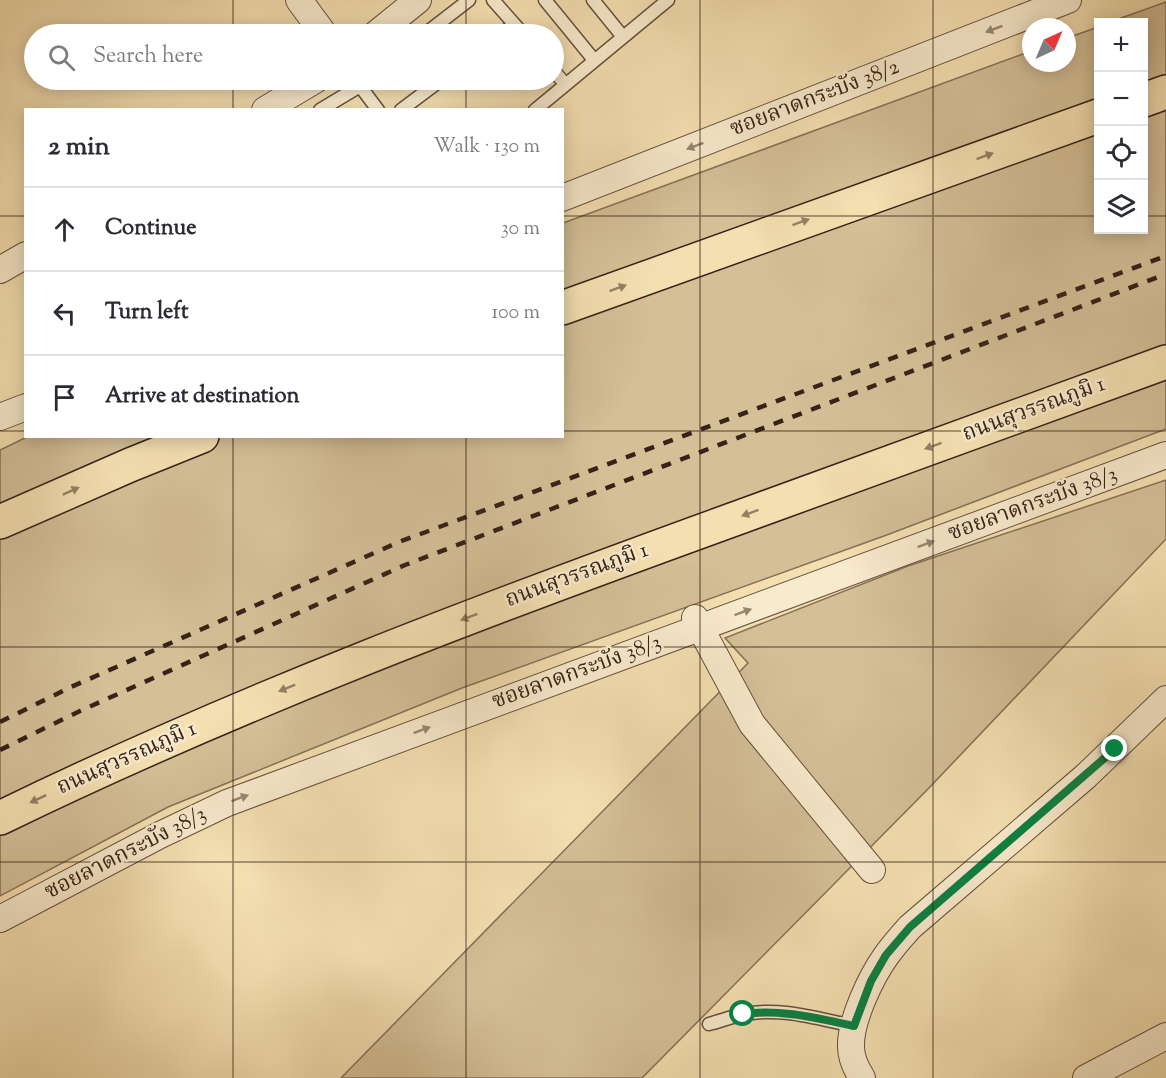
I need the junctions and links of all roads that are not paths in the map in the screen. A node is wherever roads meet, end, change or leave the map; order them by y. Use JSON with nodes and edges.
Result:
{"nodes":[{"id":1,"x":299,"y":0,"type":"edge"},
{"id":2,"x":469,"y":0,"type":"edge"},
{"id":3,"x":493,"y":0,"type":"edge"},
{"id":4,"x":545,"y":0,"type":"edge"},
{"id":5,"x":593,"y":0,"type":"edge"},
{"id":6,"x":668,"y":0,"type":"edge"},
{"id":7,"x":1068,"y":0,"type":"edge"},
{"id":8,"x":409,"y":4,"type":"edge"},
{"id":9,"x":317,"y":24,"type":"edge"},
{"id":10,"x":387,"y":24,"type":"edge"},
{"id":11,"x":438,"y":24,"type":"edge"},
{"id":12,"x":513,"y":24,"type":"edge"},
{"id":13,"x":623,"y":37,"type":"junction"},
{"id":14,"x":594,"y":60,"type":"junction"},
{"id":15,"x":565,"y":84,"type":"edge"},
{"id":16,"x":298,"y":90,"type":"edge"},
{"id":17,"x":349,"y":90,"type":"edge"},
{"id":18,"x":366,"y":90,"type":"edge"},
{"id":19,"x":427,"y":90,"type":"edge"},
{"id":20,"x":558,"y":90,"type":"edge"},
{"id":21,"x":1166,"y":92,"type":"edge"},
{"id":22,"x":1148,"y":98,"type":"edge"},
{"id":23,"x":268,"y":108,"type":"edge"},
{"id":24,"x":323,"y":108,"type":"edge"},
{"id":25,"x":377,"y":108,"type":"edge"},
{"id":26,"x":403,"y":108,"type":"edge"},
{"id":27,"x":537,"y":108,"type":"edge"},
{"id":28,"x":1094,"y":117,"type":"edge"},
{"id":29,"x":564,"y":197,"type":"edge"},
{"id":30,"x":24,"y":256,"type":"edge"},
{"id":31,"x":0,"y":270,"type":"edge"},
{"id":32,"x":564,"y":307,"type":"edge"},
{"id":33,"x":1166,"y":362,"type":"edge"},
{"id":34,"x":24,"y":408,"type":"edge"},
{"id":35,"x":0,"y":417,"type":"edge"},
{"id":36,"x":197,"y":438,"type":"edge"},
{"id":37,"x":1166,"y":455,"type":"edge"},
{"id":38,"x":0,"y":522,"type":"edge"},
{"id":39,"x":698,"y":623,"type":"junction"},
{"id":40,"x":1166,"y":699,"type":"edge"},
{"id":41,"x":0,"y":818,"type":"edge"},
{"id":42,"x":872,"y":870,"type":"dead end"},
{"id":43,"x":0,"y":919,"type":"edge"},
{"id":44,"x":709,"y":1024,"type":"dead end"},
{"id":45,"x":854,"y":1026,"type":"junction"},
{"id":46,"x":1166,"y":1036,"type":"edge"},
{"id":47,"x":862,"y":1078,"type":"edge"},
{"id":48,"x":1086,"y":1078,"type":"edge"}],
"edges":[{"from":1,"to":9,"type":"street"},
{"from":2,"to":11,"type":"lane"},
{"from":3,"to":12,"type":"lane"},
{"from":4,"to":14,"type":"lane"},
{"from":5,"to":13,"type":"lane"},
{"from":6,"to":13,"type":"lane"},
{"from":7,"to":29,"type":"street","name":"ซอยลาดกระบัง 38/2","one_way":true},
{"from":8,"to":10,"type":"street"},
{"from":13,"to":14,"type":"lane"},
{"from":14,"to":15,"type":"lane"},
{"from":16,"to":23,"type":"street"},
{"from":17,"to":24,"type":"lane"},
{"from":18,"to":25,"type":"lane"},
{"from":19,"to":26,"type":"lane"},
{"from":20,"to":27,"type":"lane"},
{"from":21,"to":22,"type":"highway"},
{"from":32,"to":28,"type":"highway","one_way":true},
{"from":30,"to":31,"type":"street"},
{"from":33,"to":41,"type":"highway","name":"ถนนสุวรรณภูมิ 1","one_way":true},
{"from":34,"to":35,"type":"street"},
{"from":38,"to":36,"type":"highway","one_way":true},
{"from":39,"to":37,"type":"street","name":"ซอยลาดกระบัง 38/3","one_way":true},
{"from":39,"to":42,"type":"street"},
{"from":43,"to":39,"type":"street","name":"ซอยลาดกระบัง 38/3","one_way":true},
{"from":40,"to":45,"type":"street"},
{"from":44,"to":45,"type":"lane"},
{"from":45,"to":47,"type":"street"},
{"from":46,"to":48,"type":"street"}]}
